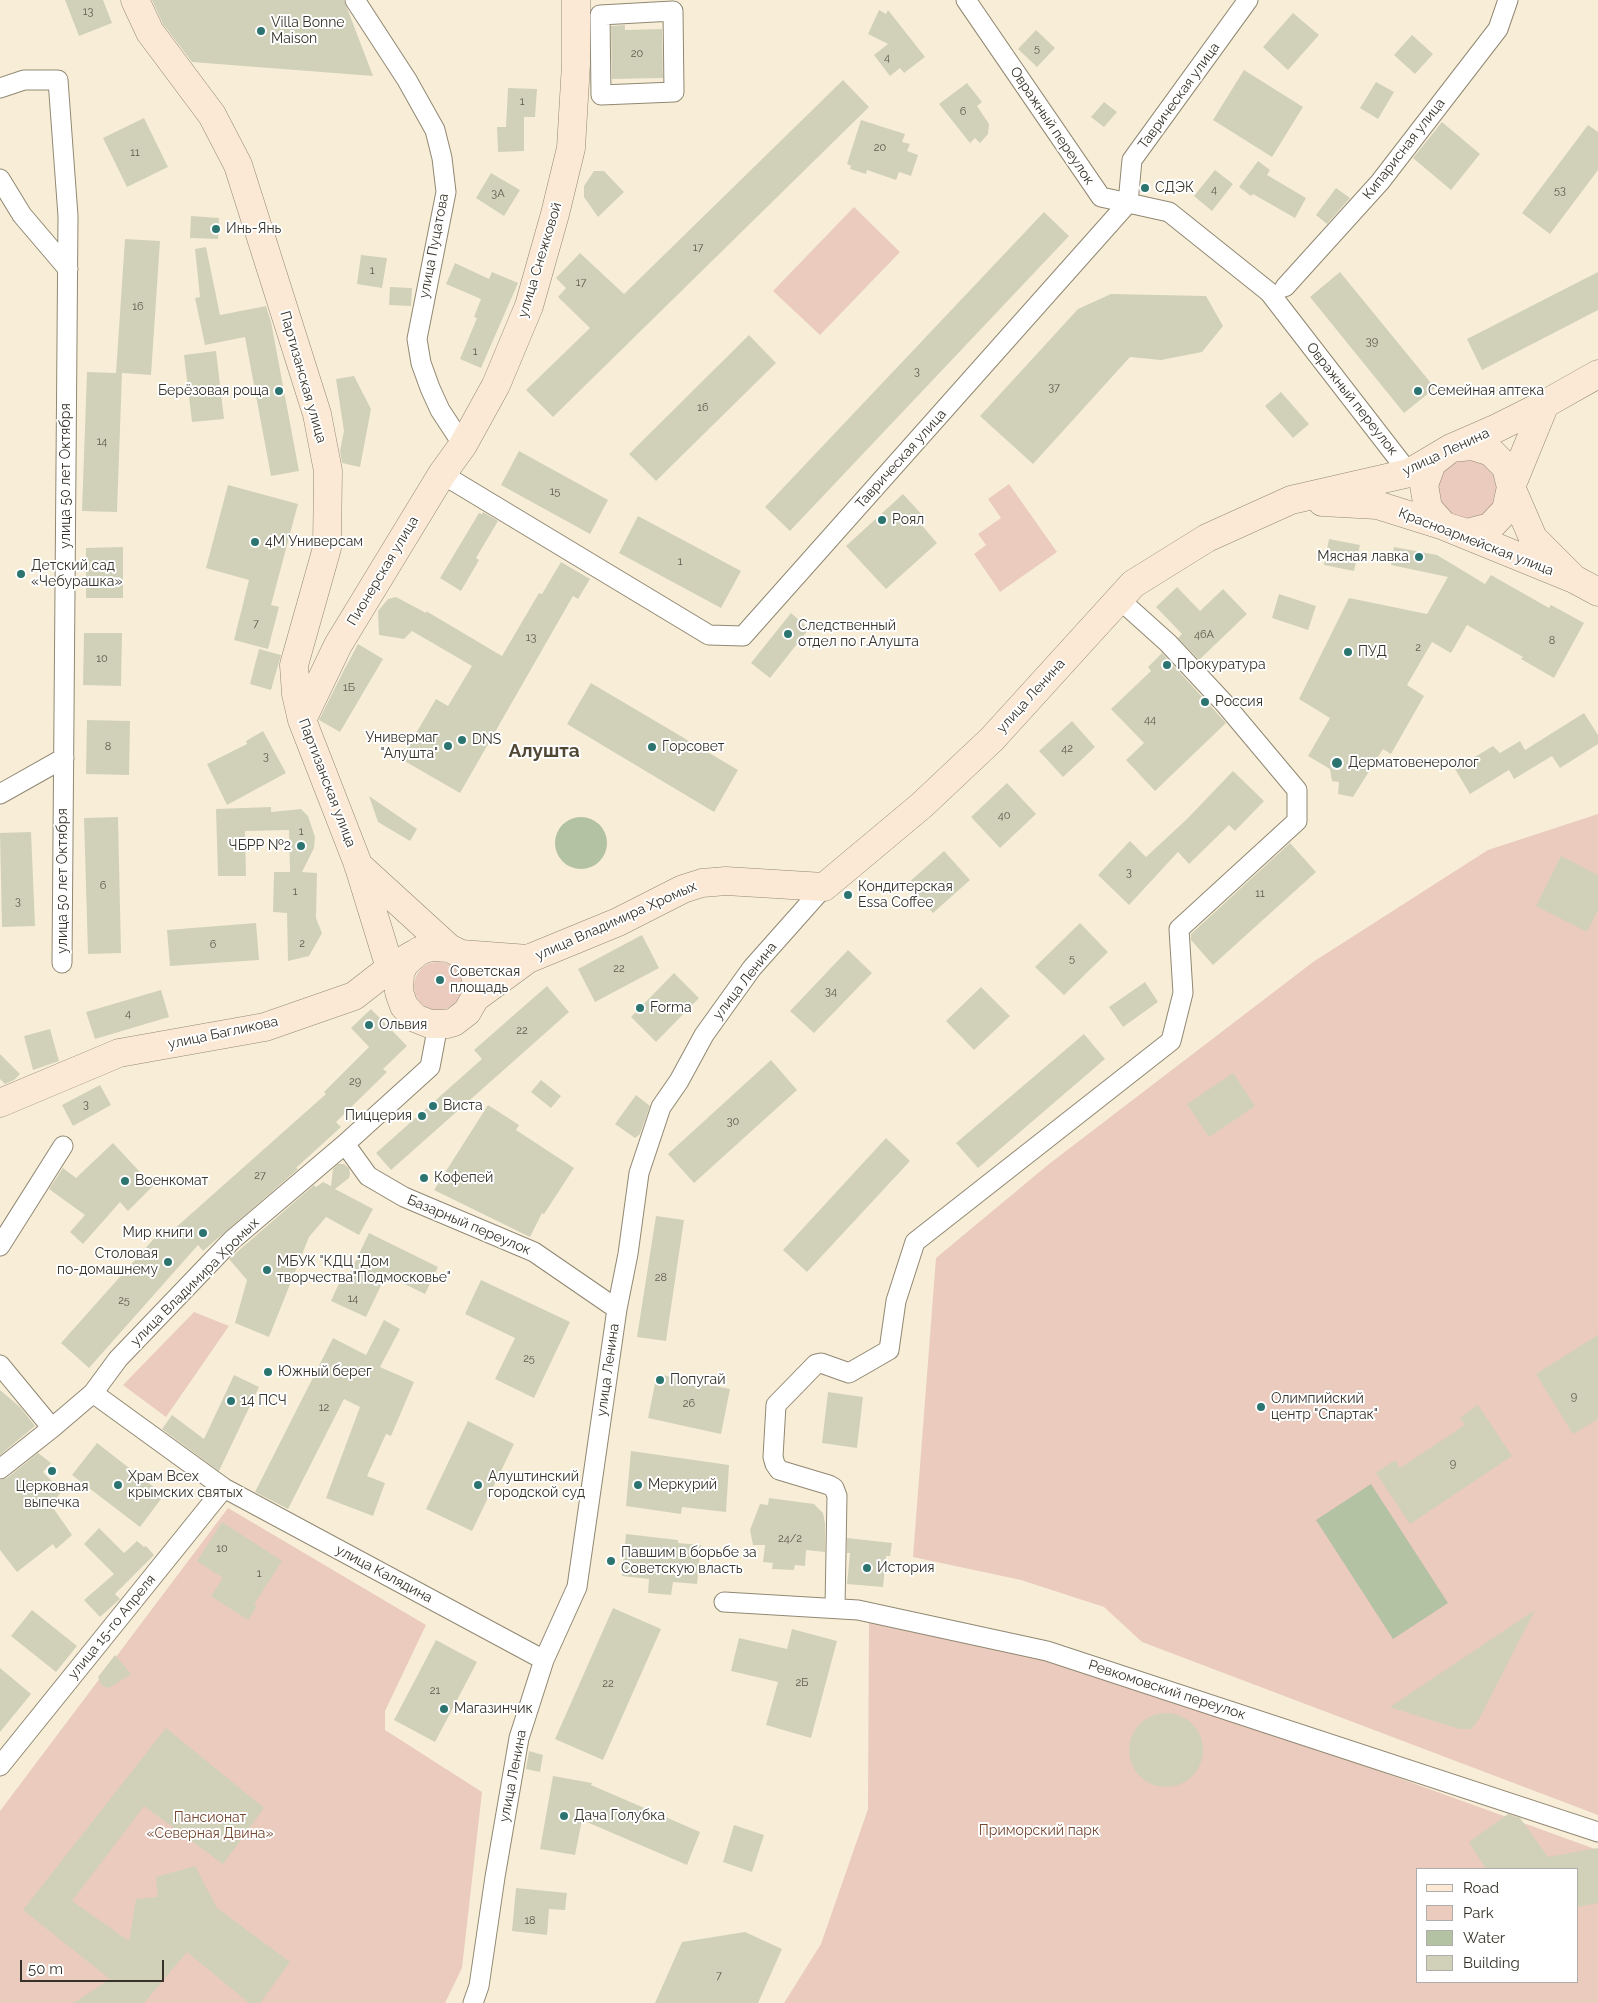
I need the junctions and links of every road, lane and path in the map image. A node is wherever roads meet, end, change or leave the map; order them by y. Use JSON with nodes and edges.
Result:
{"nodes":[{"id":1,"x":135,"y":0,"type":"edge"},
{"id":2,"x":355,"y":0,"type":"edge"},
{"id":3,"x":576,"y":0,"type":"edge"},
{"id":4,"x":966,"y":0,"type":"edge"},
{"id":5,"x":1248,"y":0,"type":"edge"},
{"id":6,"x":1508,"y":0,"type":"edge"},
{"id":7,"x":0,"y":88,"type":"edge"},
{"id":8,"x":600,"y":95,"type":"junction"},
{"id":9,"x":572,"y":126,"type":"junction"},
{"id":10,"x":0,"y":179,"type":"edge"},
{"id":11,"x":1128,"y":203,"type":"junction"},
{"id":12,"x":68,"y":269,"type":"junction"},
{"id":13,"x":1285,"y":287,"type":"dead end"},
{"id":14,"x":1598,"y":374,"type":"edge"},
{"id":15,"x":1545,"y":404,"type":"junction"},
{"id":16,"x":468,"y":436,"type":"junction"},
{"id":17,"x":1451,"y":448,"type":"junction"},
{"id":18,"x":1409,"y":473,"type":"junction"},
{"id":19,"x":442,"y":474,"type":"junction"},
{"id":20,"x":1512,"y":487,"type":"junction"},
{"id":21,"x":1291,"y":500,"type":"junction"},
{"id":22,"x":1444,"y":526,"type":"junction"},
{"id":23,"x":1574,"y":579,"type":"junction"},
{"id":24,"x":1598,"y":592,"type":"edge"},
{"id":25,"x":1119,"y":598,"type":"junction"},
{"id":26,"x":302,"y":720,"type":"junction"},
{"id":27,"x":64,"y":758,"type":"junction"},
{"id":28,"x":0,"y":794,"type":"edge"},
{"id":29,"x":358,"y":864,"type":"junction"},
{"id":30,"x":824,"y":887,"type":"junction"},
{"id":31,"x":455,"y":951,"type":"junction"},
{"id":32,"x":528,"y":960,"type":"junction"},
{"id":33,"x":62,"y":963,"type":"dead end"},
{"id":34,"x":396,"y":984,"type":"junction"},
{"id":35,"x":475,"y":998,"type":"junction"},
{"id":36,"x":438,"y":1025,"type":"junction"},
{"id":37,"x":0,"y":1103,"type":"edge"},
{"id":38,"x":345,"y":1144,"type":"junction"},
{"id":39,"x":63,"y":1146,"type":"dead end"},
{"id":40,"x":0,"y":1246,"type":"edge"},
{"id":41,"x":617,"y":1310,"type":"junction"},
{"id":42,"x":0,"y":1365,"type":"edge"},
{"id":43,"x":93,"y":1393,"type":"junction"},
{"id":44,"x":52,"y":1428,"type":"junction"},
{"id":45,"x":0,"y":1469,"type":"edge"},
{"id":46,"x":224,"y":1488,"type":"junction"},
{"id":47,"x":724,"y":1602,"type":"dead end"},
{"id":48,"x":835,"y":1607,"type":"junction"},
{"id":49,"x":544,"y":1660,"type":"junction"},
{"id":50,"x":0,"y":1766,"type":"edge"},
{"id":51,"x":1598,"y":1832,"type":"edge"},
{"id":52,"x":473,"y":2003,"type":"edge"}],
"edges":[{"from":1,"to":26,"type":"main road","name":"Партизанская улица"},
{"from":2,"to":16,"type":"street","name":"улица Пуцатова"},
{"from":3,"to":9,"type":"main road","name":"улица Снежковой"},
{"from":4,"to":11,"type":"street","name":"Овражный переулок"},
{"from":5,"to":11,"type":"street","name":"Таврическая улица"},
{"from":6,"to":13,"type":"street","name":"Кипарисная улица"},
{"from":7,"to":12,"type":"street","name":"улица 50 лет Октября"},
{"from":8,"to":8,"type":"street"},
{"from":8,"to":9,"type":"street"},
{"from":9,"to":16,"type":"main road","name":"улица Снежковой"},
{"from":10,"to":12,"type":"street"},
{"from":11,"to":18,"type":"street","name":"Овражный переулок"},
{"from":11,"to":19,"type":"street","name":"Таврическая улица"},
{"from":12,"to":27,"type":"street","name":"улица 50 лет Октября"},
{"from":14,"to":15,"type":"main road","name":"улица Ленина"},
{"from":15,"to":17,"type":"main road","name":"улица Ленина"},
{"from":15,"to":20,"type":"main road"},
{"from":16,"to":19,"type":"main road","name":"Пионерская улица"},
{"from":17,"to":18,"type":"main road","name":"улица Ленина"},
{"from":17,"to":20,"type":"main road"},
{"from":17,"to":22,"type":"main road"},
{"from":18,"to":21,"type":"main road","name":"улица Ленина"},
{"from":19,"to":26,"type":"main road","name":"Пионерская улица"},
{"from":20,"to":22,"type":"main road"},
{"from":20,"to":23,"type":"main road"},
{"from":21,"to":22,"type":"main road","name":"Красноармейская улица"},
{"from":21,"to":25,"type":"main road","name":"улица Ленина"},
{"from":22,"to":23,"type":"main road","name":"Красноармейская улица"},
{"from":23,"to":24,"type":"main road","name":"Красноармейская улица"},
{"from":25,"to":30,"type":"main road","name":"улица Ленина"},
{"from":25,"to":48,"type":"street"},
{"from":26,"to":29,"type":"main road","name":"Партизанская улица"},
{"from":27,"to":28,"type":"street"},
{"from":27,"to":33,"type":"street","name":"улица 50 лет Октября"},
{"from":29,"to":31,"type":"main road"},
{"from":29,"to":34,"type":"main road"},
{"from":30,"to":32,"type":"main road","name":"улица Владимира Хромых"},
{"from":30,"to":41,"type":"street","name":"улица Ленина"},
{"from":31,"to":32,"type":"main road"},
{"from":31,"to":34,"type":"main road"},
{"from":31,"to":35,"type":"main road"},
{"from":32,"to":35,"type":"main road"},
{"from":34,"to":36,"type":"main road"},
{"from":34,"to":37,"type":"main road","name":"улица Багликова"},
{"from":35,"to":36,"type":"main road"},
{"from":36,"to":38,"type":"street","name":"улица Владимира Хромых"},
{"from":38,"to":41,"type":"street","name":"Базарный переулок"},
{"from":38,"to":43,"type":"street","name":"улица Владимира Хромых"},
{"from":39,"to":40,"type":"street"},
{"from":41,"to":49,"type":"street","name":"улица Ленина"},
{"from":42,"to":44,"type":"street"},
{"from":43,"to":44,"type":"street","name":"улица Владимира Хромых"},
{"from":43,"to":46,"type":"street","name":"улица Калядина"},
{"from":44,"to":45,"type":"street","name":"улица Владимира Хромых"},
{"from":46,"to":49,"type":"street","name":"улица Калядина"},
{"from":46,"to":50,"type":"street","name":"улица 15-го Апреля"},
{"from":47,"to":48,"type":"street","name":"Ревкомовский переулок"},
{"from":48,"to":51,"type":"street","name":"Ревкомовский переулок"},
{"from":49,"to":52,"type":"street","name":"улица Ленина"}]}
